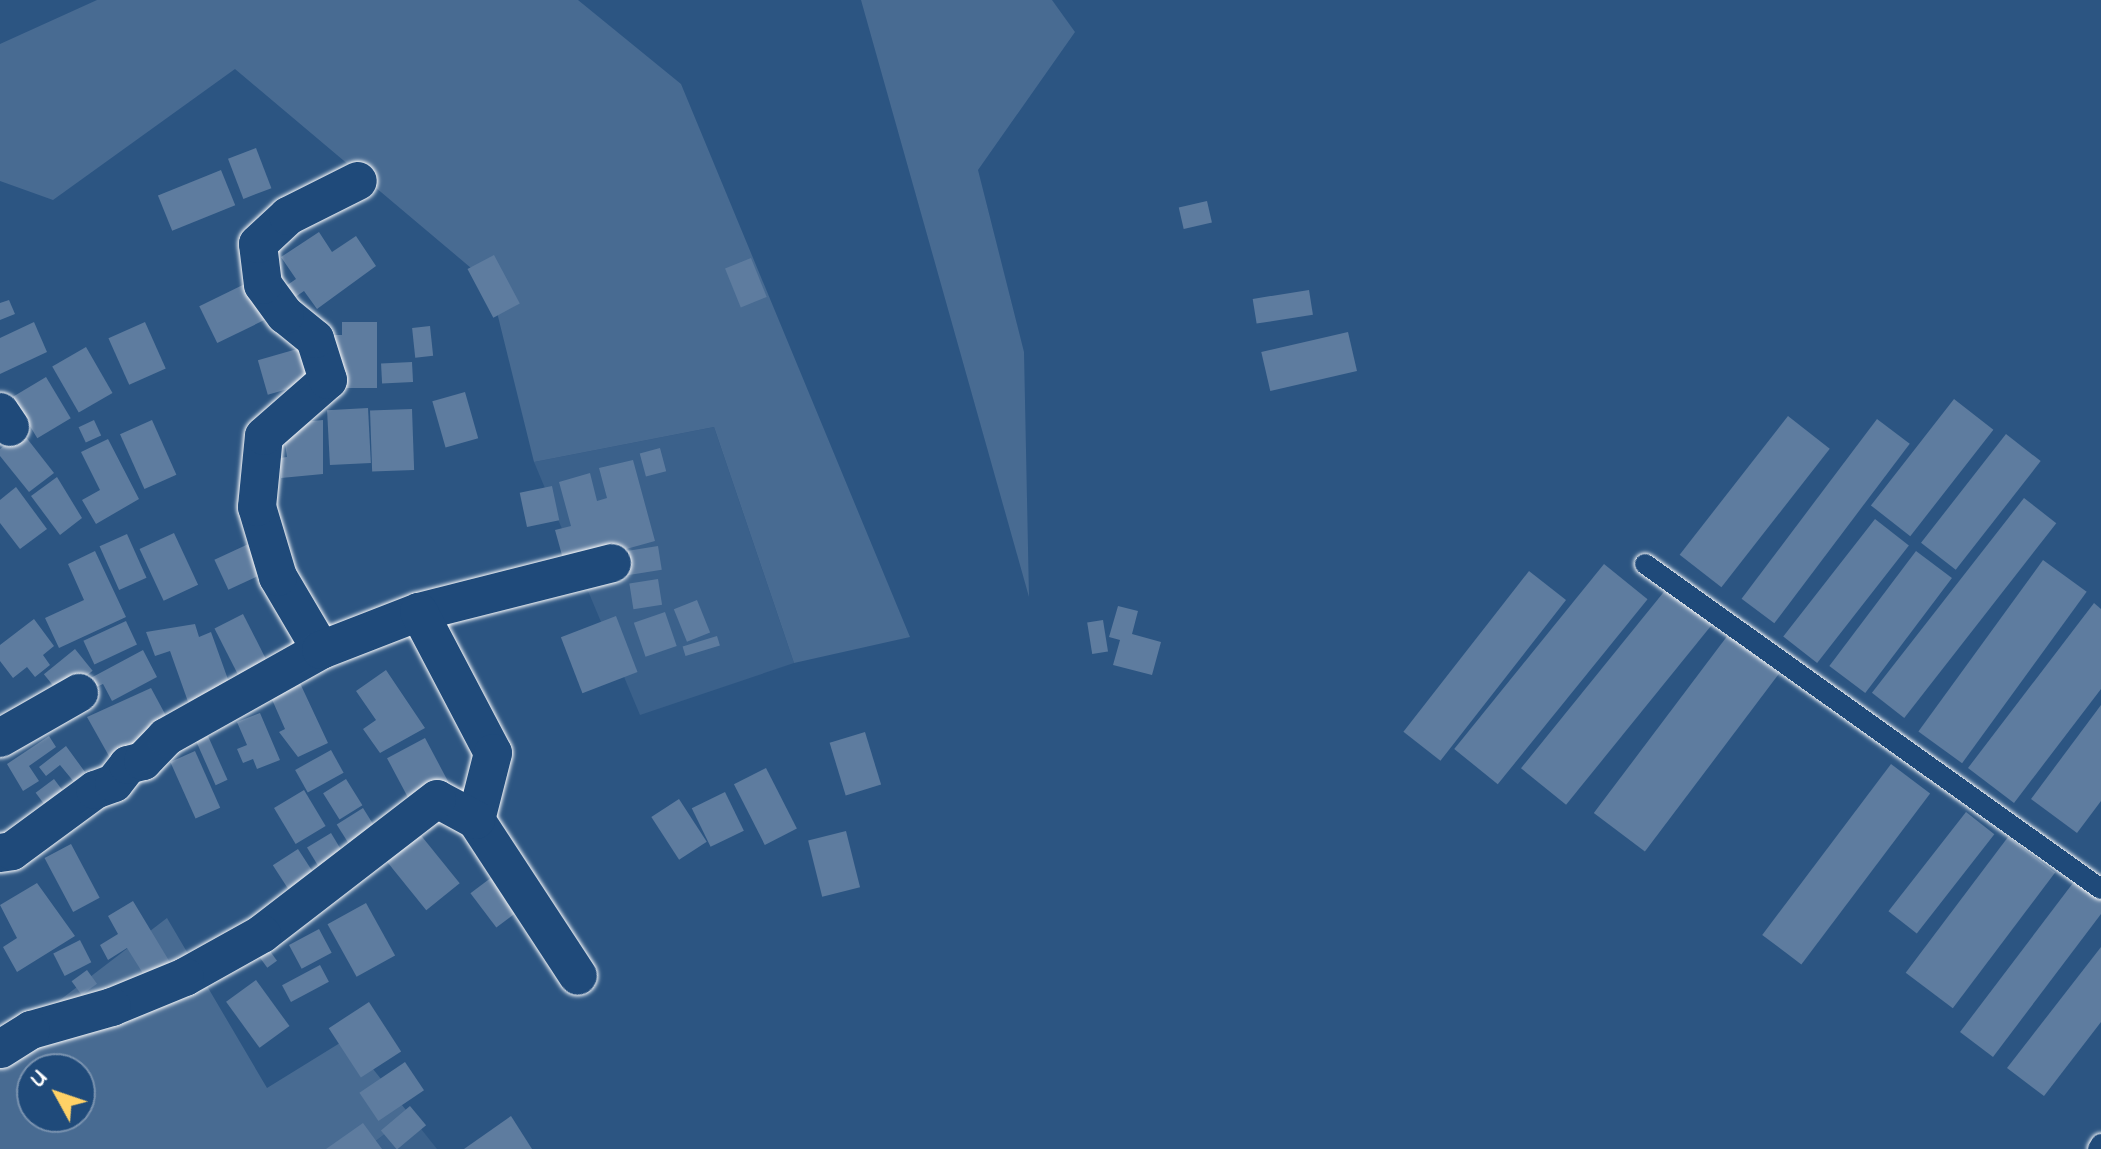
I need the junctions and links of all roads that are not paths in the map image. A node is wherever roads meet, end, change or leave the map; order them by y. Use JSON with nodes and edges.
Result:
{"nodes":[{"id":1,"x":358,"y":181,"type":"dead end"},
{"id":2,"x":612,"y":563,"type":"dead end"},
{"id":3,"x":1645,"y":564,"type":"dead end"},
{"id":4,"x":419,"y":612,"type":"junction"},
{"id":5,"x":321,"y":650,"type":"junction"},
{"id":6,"x":79,"y":693,"type":"dead end"},
{"id":7,"x":0,"y":738,"type":"edge"},
{"id":8,"x":476,"y":820,"type":"junction"},
{"id":9,"x":0,"y":853,"type":"edge"},
{"id":10,"x":2101,"y":889,"type":"edge"},
{"id":11,"x":578,"y":976,"type":"dead end"},
{"id":12,"x":0,"y":1049,"type":"edge"}],
"edges":[{"from":1,"to":5,"type":"street"},
{"from":2,"to":4,"type":"street"},
{"from":3,"to":10,"type":"lane"},
{"from":4,"to":5,"type":"street"},
{"from":4,"to":8,"type":"street"},
{"from":5,"to":9,"type":"street"},
{"from":6,"to":7,"type":"street"},
{"from":8,"to":11,"type":"street"},
{"from":8,"to":12,"type":"street"}]}
